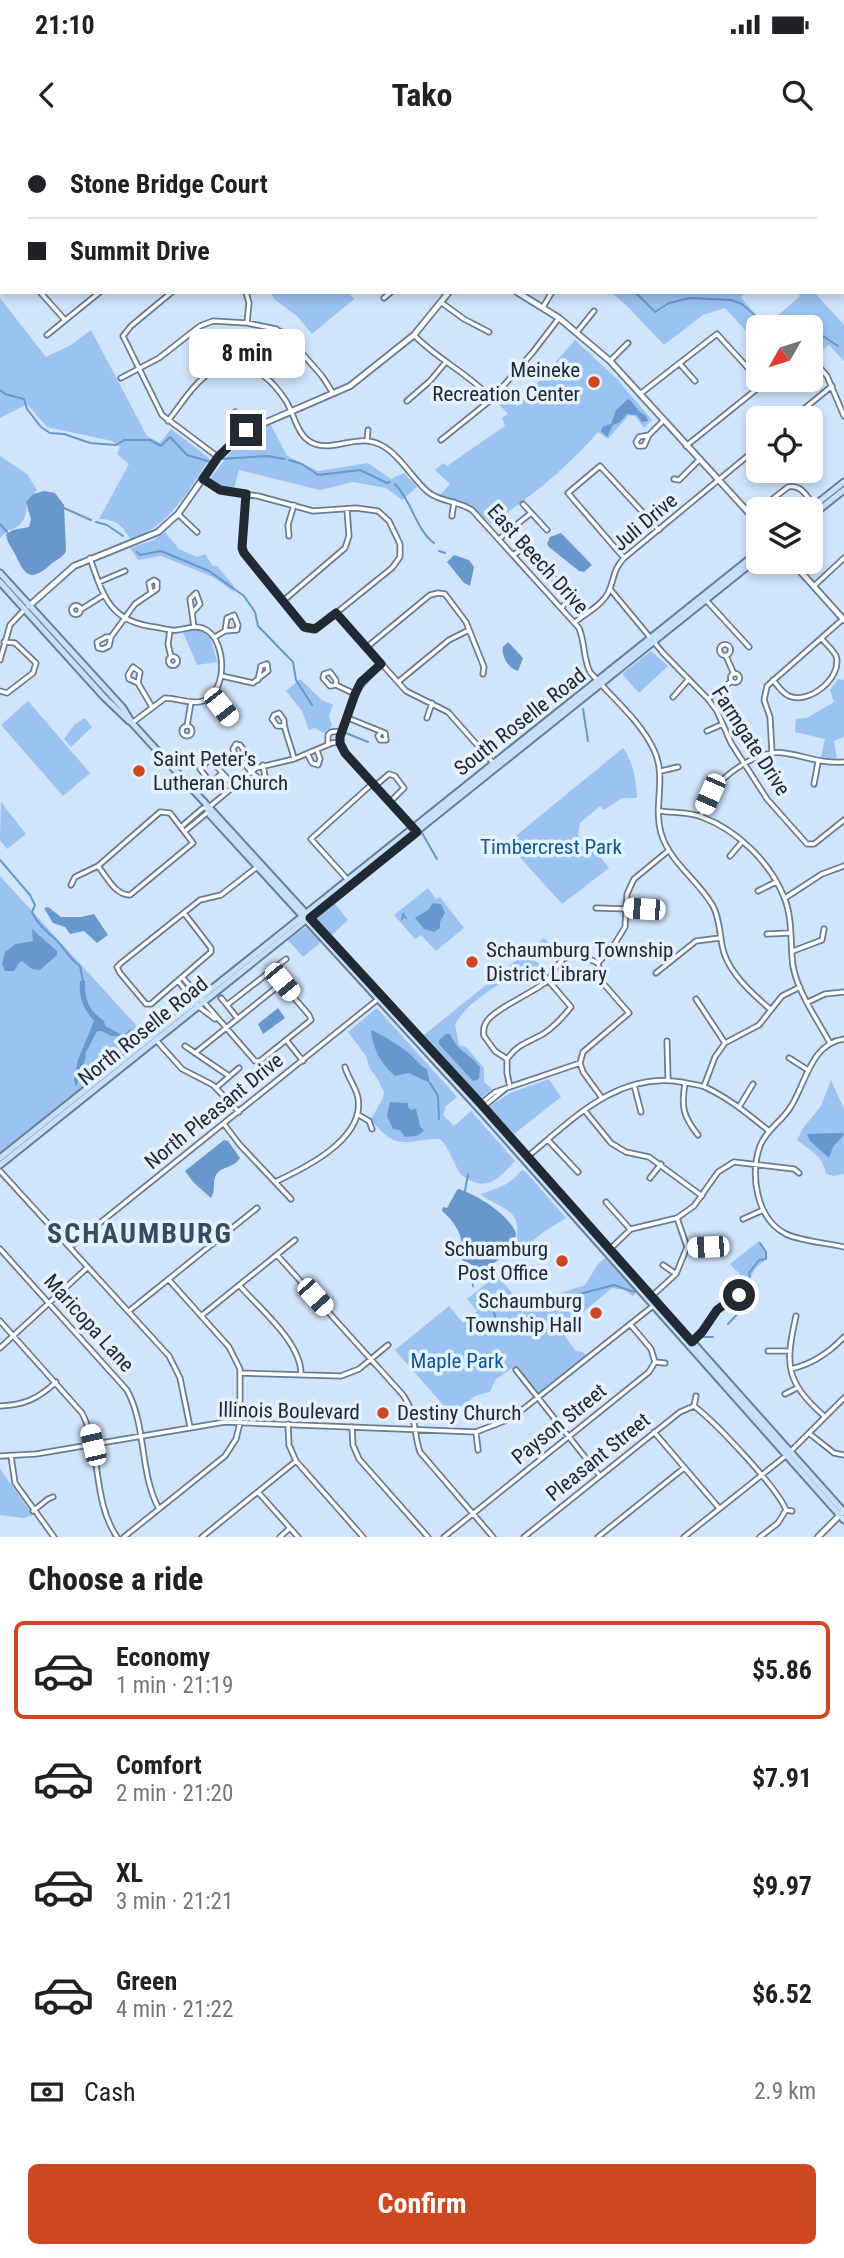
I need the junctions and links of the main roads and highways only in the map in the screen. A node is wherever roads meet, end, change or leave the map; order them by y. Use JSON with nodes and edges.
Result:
{"nodes":[{"id":1,"x":844,"y":482,"type":"edge"},
{"id":2,"x":844,"y":490,"type":"edge"},
{"id":3,"x":823,"y":499,"type":"edge"},
{"id":4,"x":823,"y":507,"type":"edge"},
{"id":5,"x":746,"y":562,"type":"edge"},
{"id":6,"x":746,"y":567,"type":"edge"},
{"id":7,"x":0,"y":573,"type":"edge"},
{"id":8,"x":0,"y":582,"type":"edge"},
{"id":9,"x":704,"y":598,"type":"junction"},
{"id":10,"x":28,"y":607,"type":"junction"},
{"id":11,"x":208,"y":808,"type":"junction"},
{"id":12,"x":415,"y":830,"type":"junction"},
{"id":13,"x":306,"y":917,"type":"junction"},
{"id":14,"x":154,"y":1038,"type":"junction"},
{"id":15,"x":480,"y":1107,"type":"junction"},
{"id":16,"x":0,"y":1158,"type":"edge"},
{"id":17,"x":0,"y":1168,"type":"edge"},
{"id":18,"x":843,"y":1515,"type":"edge"}],
"edges":[{"from":1,"to":3,"type":"main road"},
{"from":2,"to":4,"type":"main road"},
{"from":5,"to":9,"type":"main road","name":"South Roselle Road"},
{"from":6,"to":9,"type":"main road","name":"South Roselle Road"},
{"from":7,"to":10,"type":"main road"},
{"from":8,"to":10,"type":"main road"},
{"from":9,"to":12,"type":"main road","name":"South Roselle Road"},
{"from":10,"to":11,"type":"main road"},
{"from":11,"to":13,"type":"main road"},
{"from":11,"to":13,"type":"main road"},
{"from":12,"to":13,"type":"main road","name":"South Roselle Road"},
{"from":12,"to":13,"type":"main road","name":"South Roselle Road"},
{"from":13,"to":14,"type":"main road","name":"North Roselle Road"},
{"from":13,"to":15,"type":"main road"},
{"from":13,"to":15,"type":"main road"},
{"from":14,"to":16,"type":"main road","name":"North Roselle Road"},
{"from":14,"to":17,"type":"main road","name":"North Roselle Road"},
{"from":15,"to":18,"type":"main road"}]}
